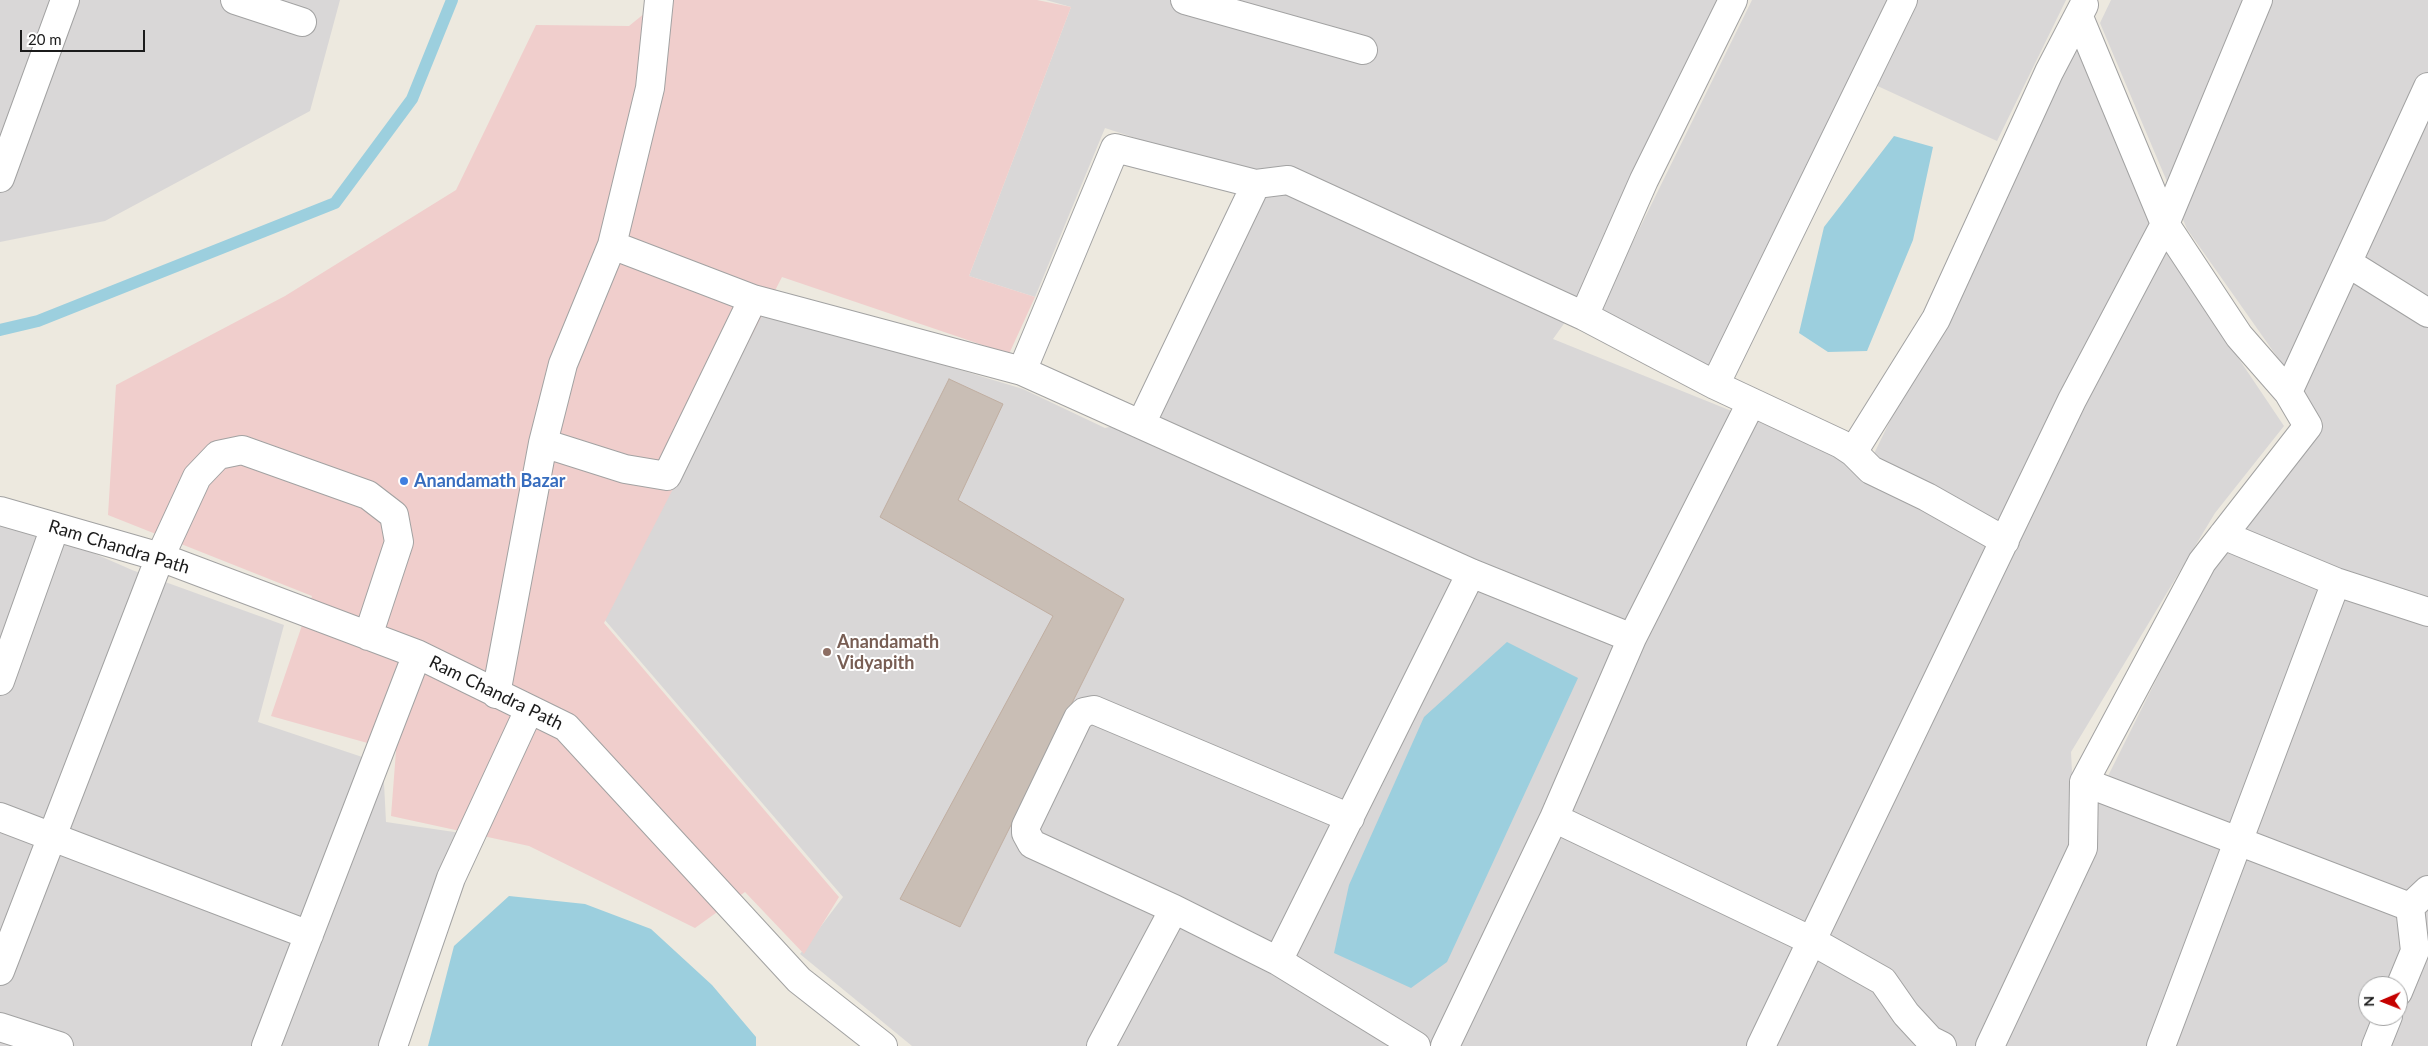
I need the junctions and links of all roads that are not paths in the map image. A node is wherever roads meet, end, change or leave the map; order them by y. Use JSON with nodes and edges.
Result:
{"nodes":[{"id":1,"x":65,"y":0,"type":"edge"},
{"id":2,"x":235,"y":0,"type":"edge"},
{"id":3,"x":659,"y":0,"type":"edge"},
{"id":4,"x":1185,"y":0,"type":"edge"},
{"id":5,"x":1733,"y":0,"type":"edge"},
{"id":6,"x":1903,"y":0,"type":"edge"},
{"id":7,"x":2258,"y":0,"type":"edge"},
{"id":8,"x":2082,"y":8,"type":"edge"},
{"id":9,"x":302,"y":22,"type":"dead end"},
{"id":10,"x":1363,"y":50,"type":"dead end"},
{"id":11,"x":2428,"y":87,"type":"edge"},
{"id":12,"x":0,"y":178,"type":"edge"},
{"id":13,"x":1256,"y":184,"type":"junction"},
{"id":14,"x":2165,"y":224,"type":"junction"},
{"id":15,"x":612,"y":245,"type":"junction"},
{"id":16,"x":2348,"y":263,"type":"junction"},
{"id":17,"x":753,"y":299,"type":"junction"},
{"id":18,"x":2428,"y":313,"type":"edge"},
{"id":19,"x":1584,"y":316,"type":"junction"},
{"id":20,"x":1022,"y":371,"type":"junction"},
{"id":21,"x":1715,"y":385,"type":"junction"},
{"id":22,"x":2288,"y":392,"type":"junction"},
{"id":23,"x":1751,"y":403,"type":"junction"},
{"id":24,"x":1142,"y":424,"type":"junction"},
{"id":25,"x":544,"y":443,"type":"junction"},
{"id":26,"x":1852,"y":452,"type":"junction"},
{"id":27,"x":0,"y":511,"type":"edge"},
{"id":28,"x":55,"y":527,"type":"junction"},
{"id":29,"x":2223,"y":535,"type":"junction"},
{"id":30,"x":2005,"y":541,"type":"junction"},
{"id":31,"x":160,"y":557,"type":"junction"},
{"id":32,"x":1471,"y":573,"type":"junction"},
{"id":33,"x":2336,"y":582,"type":"junction"},
{"id":34,"x":2428,"y":612,"type":"edge"},
{"id":35,"x":368,"y":636,"type":"junction"},
{"id":36,"x":1632,"y":638,"type":"junction"},
{"id":37,"x":417,"y":654,"type":"junction"},
{"id":38,"x":0,"y":681,"type":"edge"},
{"id":39,"x":496,"y":694,"type":"junction"},
{"id":40,"x":529,"y":710,"type":"junction"},
{"id":41,"x":2084,"y":782,"type":"junction"},
{"id":42,"x":0,"y":817,"type":"edge"},
{"id":43,"x":1350,"y":818,"type":"junction"},
{"id":44,"x":1554,"y":818,"type":"junction"},
{"id":45,"x":52,"y":836,"type":"junction"},
{"id":46,"x":2237,"y":840,"type":"junction"},
{"id":47,"x":2419,"y":899,"type":"edge"},
{"id":48,"x":1174,"y":909,"type":"junction"},
{"id":49,"x":310,"y":936,"type":"junction"},
{"id":50,"x":1812,"y":940,"type":"junction"},
{"id":51,"x":1278,"y":961,"type":"junction"},
{"id":52,"x":0,"y":971,"type":"edge"},
{"id":53,"x":2405,"y":976,"type":"edge"},
{"id":54,"x":2384,"y":1026,"type":"edge"},
{"id":55,"x":0,"y":1027,"type":"edge"},
{"id":56,"x":851,"y":1035,"type":"edge"},
{"id":57,"x":59,"y":1046,"type":"edge"},
{"id":58,"x":266,"y":1046,"type":"edge"},
{"id":59,"x":393,"y":1046,"type":"edge"},
{"id":60,"x":884,"y":1046,"type":"edge"},
{"id":61,"x":1101,"y":1046,"type":"edge"},
{"id":62,"x":1416,"y":1046,"type":"edge"},
{"id":63,"x":1445,"y":1046,"type":"edge"},
{"id":64,"x":1761,"y":1046,"type":"edge"},
{"id":65,"x":1942,"y":1046,"type":"edge"},
{"id":66,"x":1990,"y":1046,"type":"edge"},
{"id":67,"x":2161,"y":1046,"type":"edge"},
{"id":68,"x":2376,"y":1046,"type":"edge"}],
"edges":[{"from":1,"to":12,"type":"street"},
{"from":2,"to":9,"type":"street"},
{"from":3,"to":15,"type":"street"},
{"from":4,"to":10,"type":"street"},
{"from":5,"to":19,"type":"street"},
{"from":6,"to":21,"type":"street"},
{"from":7,"to":14,"type":"street"},
{"from":8,"to":14,"type":"street"},
{"from":8,"to":26,"type":"street"},
{"from":11,"to":16,"type":"street"},
{"from":13,"to":19,"type":"street"},
{"from":13,"to":20,"type":"street"},
{"from":13,"to":24,"type":"street"},
{"from":14,"to":22,"type":"street"},
{"from":14,"to":30,"type":"street"},
{"from":15,"to":17,"type":"street"},
{"from":15,"to":25,"type":"street"},
{"from":16,"to":18,"type":"street"},
{"from":16,"to":22,"type":"street"},
{"from":17,"to":20,"type":"street"},
{"from":17,"to":25,"type":"street"},
{"from":19,"to":21,"type":"street"},
{"from":20,"to":24,"type":"street"},
{"from":21,"to":23,"type":"street"},
{"from":22,"to":29,"type":"street"},
{"from":23,"to":26,"type":"street"},
{"from":23,"to":36,"type":"street"},
{"from":24,"to":32,"type":"street"},
{"from":25,"to":39,"type":"street"},
{"from":26,"to":30,"type":"street"},
{"from":27,"to":28,"type":"street","name":"Ram Chandra Path"},
{"from":28,"to":31,"type":"street","name":"Ram Chandra Path"},
{"from":28,"to":38,"type":"street"},
{"from":29,"to":33,"type":"street"},
{"from":29,"to":41,"type":"street"},
{"from":30,"to":50,"type":"street"},
{"from":31,"to":35,"type":"street","name":"Ram Chandra Path"},
{"from":31,"to":35,"type":"street"},
{"from":31,"to":45,"type":"street"},
{"from":32,"to":36,"type":"street"},
{"from":32,"to":43,"type":"street"},
{"from":33,"to":34,"type":"street"},
{"from":33,"to":46,"type":"street"},
{"from":35,"to":37,"type":"street","name":"Ram Chandra Path"},
{"from":36,"to":44,"type":"street"},
{"from":37,"to":39,"type":"street","name":"Ram Chandra Path"},
{"from":37,"to":49,"type":"street"},
{"from":39,"to":40,"type":"street","name":"Ram Chandra Path"},
{"from":40,"to":56,"type":"street","name":"Ram Chandra Path"},
{"from":40,"to":59,"type":"street"},
{"from":41,"to":46,"type":"street"},
{"from":41,"to":66,"type":"street"},
{"from":42,"to":45,"type":"street"},
{"from":43,"to":48,"type":"street"},
{"from":43,"to":51,"type":"street"},
{"from":44,"to":50,"type":"street"},
{"from":44,"to":63,"type":"street"},
{"from":45,"to":49,"type":"street"},
{"from":45,"to":52,"type":"street"},
{"from":46,"to":47,"type":"street"},
{"from":46,"to":67,"type":"street"},
{"from":47,"to":53,"type":"street"},
{"from":48,"to":51,"type":"street"},
{"from":48,"to":61,"type":"street"},
{"from":49,"to":58,"type":"street"},
{"from":50,"to":64,"type":"street"},
{"from":50,"to":65,"type":"street"},
{"from":51,"to":62,"type":"street"},
{"from":54,"to":68,"type":"street"},
{"from":55,"to":57,"type":"street"},
{"from":56,"to":60,"type":"street","name":"Ram Chandra Path"}]}
